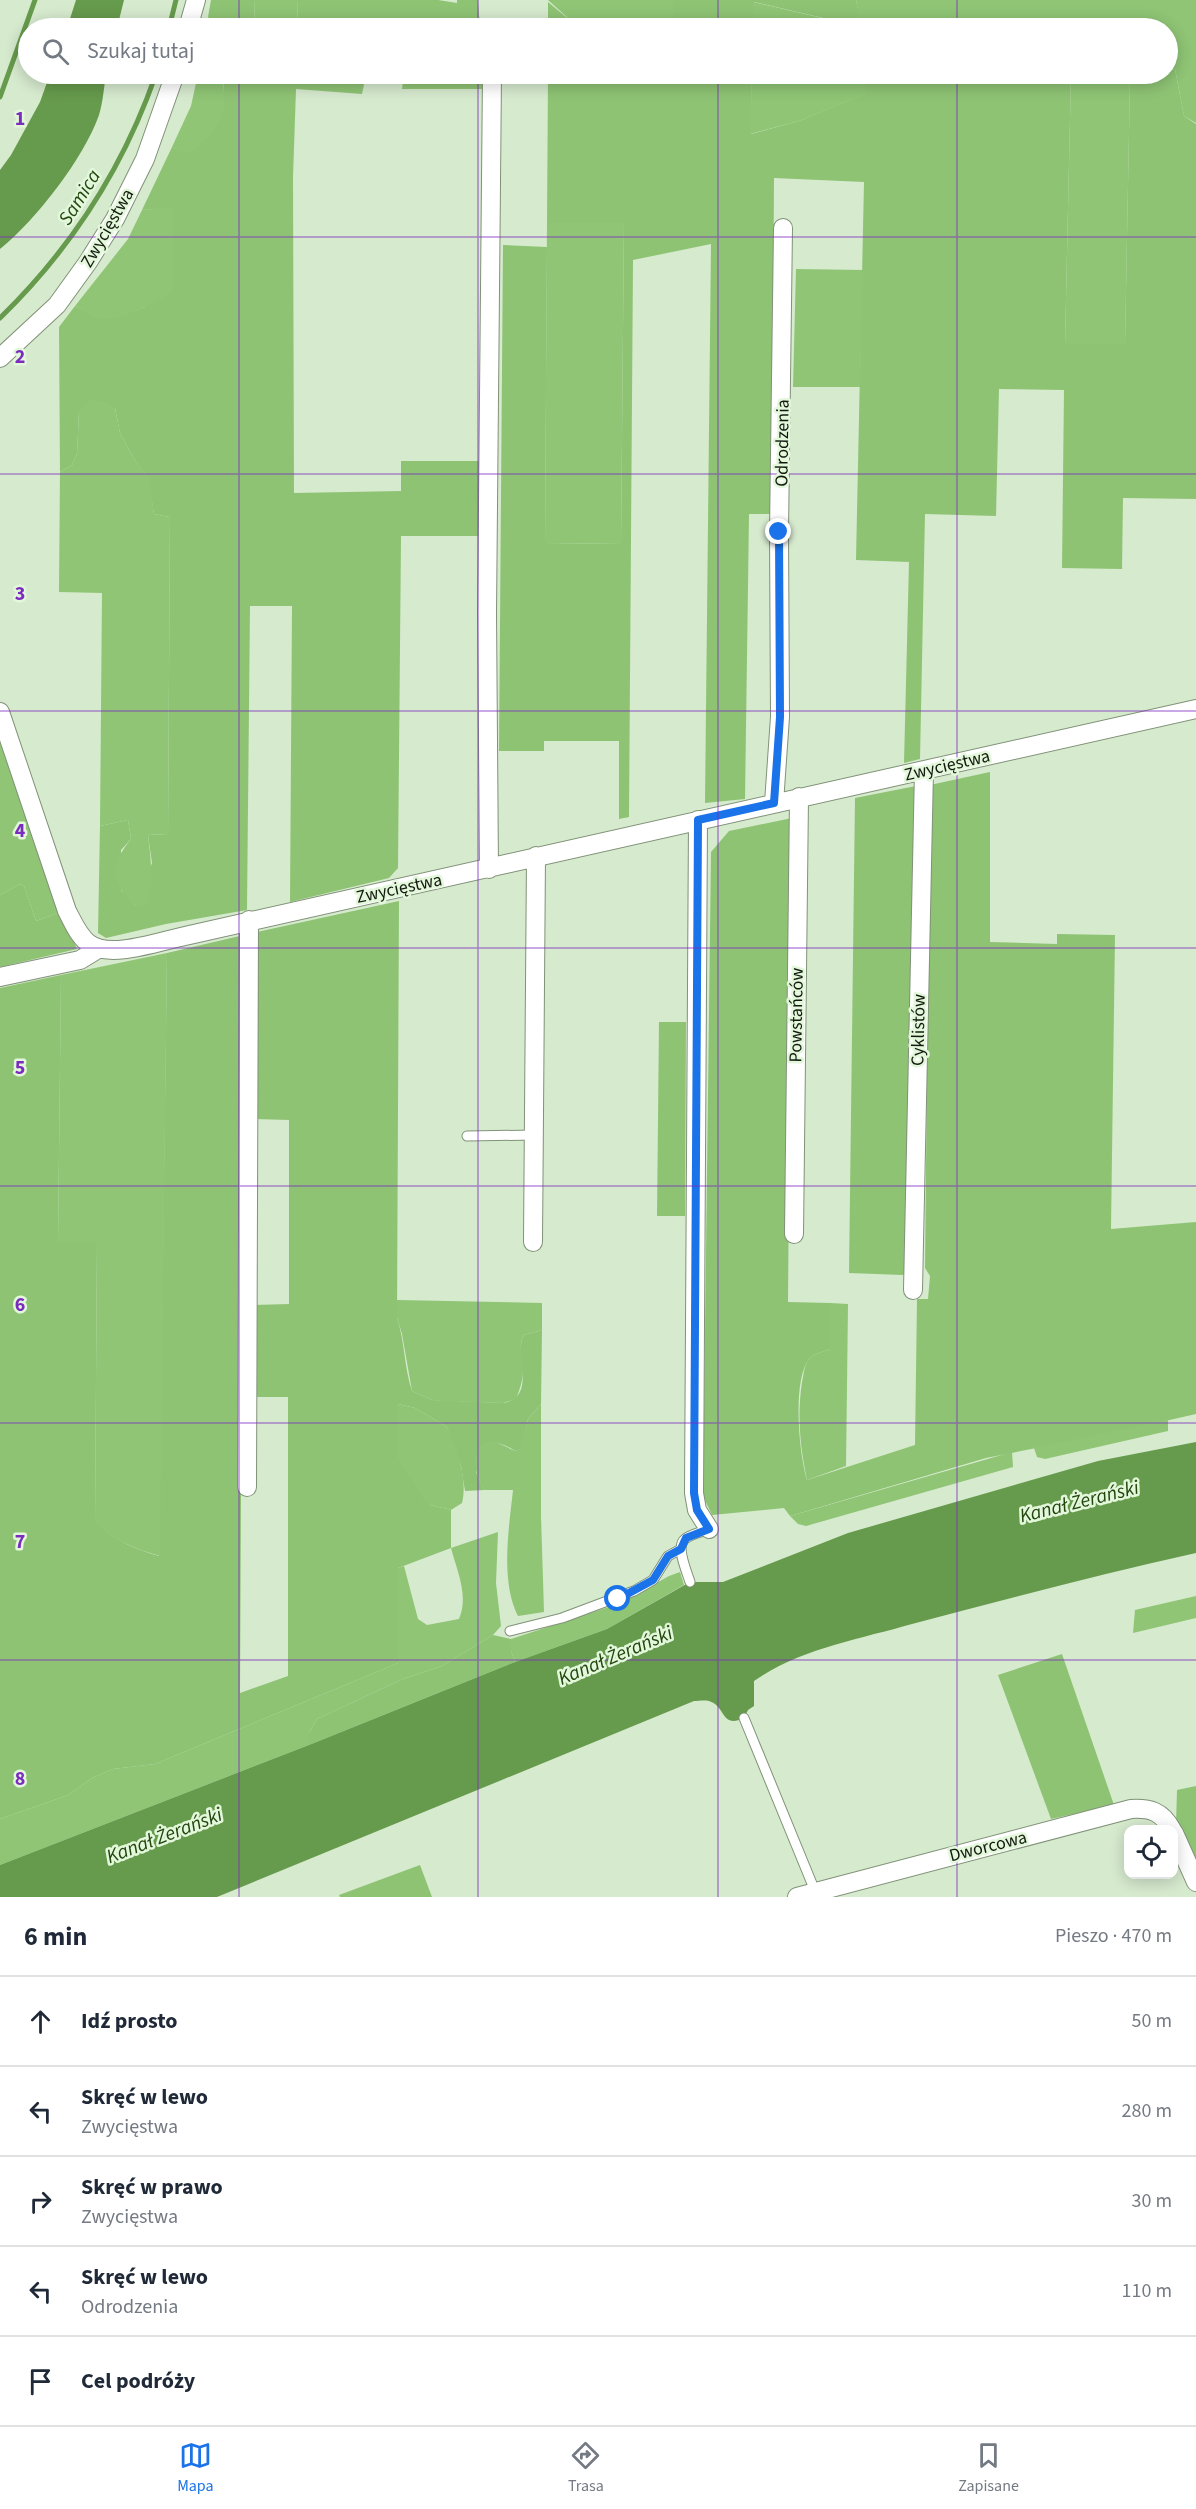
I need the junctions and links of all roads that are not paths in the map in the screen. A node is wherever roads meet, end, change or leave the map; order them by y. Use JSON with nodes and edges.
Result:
{"nodes":[{"id":1,"x":195,"y":0,"type":"edge"},
{"id":2,"x":190,"y":18,"type":"edge"},
{"id":3,"x":171,"y":84,"type":"edge"},
{"id":4,"x":492,"y":84,"type":"edge"},
{"id":5,"x":783,"y":228,"type":"dead end"},
{"id":6,"x":0,"y":358,"type":"edge"},
{"id":7,"x":1196,"y":709,"type":"edge"},
{"id":8,"x":0,"y":712,"type":"edge"},
{"id":9,"x":924,"y":770,"type":"junction"},
{"id":10,"x":799,"y":797,"type":"junction"},
{"id":11,"x":774,"y":803,"type":"junction"},
{"id":12,"x":698,"y":820,"type":"junction"},
{"id":13,"x":536,"y":856,"type":"junction"},
{"id":14,"x":489,"y":869,"type":"junction"},
{"id":15,"x":249,"y":920,"type":"junction"},
{"id":16,"x":98,"y":949,"type":"junction"},
{"id":17,"x":0,"y":977,"type":"edge"},
{"id":18,"x":535,"y":1135,"type":"junction"},
{"id":19,"x":467,"y":1136,"type":"dead end"},
{"id":20,"x":794,"y":1234,"type":"dead end"},
{"id":21,"x":533,"y":1242,"type":"dead end"},
{"id":22,"x":913,"y":1290,"type":"dead end"},
{"id":23,"x":247,"y":1487,"type":"dead end"},
{"id":24,"x":709,"y":1529,"type":"joint"},
{"id":25,"x":681,"y":1549,"type":"junction"},
{"id":26,"x":690,"y":1582,"type":"dead end"},
{"id":27,"x":510,"y":1631,"type":"dead end"},
{"id":28,"x":744,"y":1719,"type":"dead end"},
{"id":29,"x":1169,"y":1825,"type":"edge"},
{"id":30,"x":1178,"y":1844,"type":"edge"},
{"id":31,"x":1196,"y":1882,"type":"edge"},
{"id":32,"x":815,"y":1891,"type":"junction"},
{"id":33,"x":797,"y":1897,"type":"edge"}],
"edges":[{"from":1,"to":2,"type":"street"},
{"from":3,"to":6,"type":"street","name":"Zwycięstwa"},
{"from":4,"to":14,"type":"street"},
{"from":5,"to":11,"type":"street","name":"Odrodzenia"},
{"from":7,"to":9,"type":"street","name":"Zwycięstwa"},
{"from":8,"to":16,"type":"street"},
{"from":9,"to":10,"type":"street","name":"Zwycięstwa"},
{"from":9,"to":22,"type":"street","name":"Cyklistów"},
{"from":10,"to":11,"type":"street","name":"Zwycięstwa"},
{"from":10,"to":20,"type":"street","name":"Powstańców"},
{"from":11,"to":12,"type":"street","name":"Zwycięstwa"},
{"from":12,"to":13,"type":"street","name":"Zwycięstwa"},
{"from":12,"to":24,"type":"street"},
{"from":13,"to":14,"type":"street","name":"Zwycięstwa"},
{"from":13,"to":18,"type":"street"},
{"from":14,"to":15,"type":"street","name":"Zwycięstwa"},
{"from":15,"to":16,"type":"street","name":"Zwycięstwa"},
{"from":15,"to":23,"type":"street"},
{"from":16,"to":17,"type":"street","name":"Zwycięstwa"},
{"from":18,"to":19,"type":"lane"},
{"from":18,"to":21,"type":"street"},
{"from":24,"to":25,"type":"lane"},
{"from":25,"to":26,"type":"lane"},
{"from":25,"to":27,"type":"lane"},
{"from":28,"to":32,"type":"lane"},
{"from":29,"to":32,"type":"street","name":"Dworcowa"},
{"from":30,"to":31,"type":"street","name":"Dworcowa"},
{"from":32,"to":33,"type":"street","name":"Dworcowa"}]}
